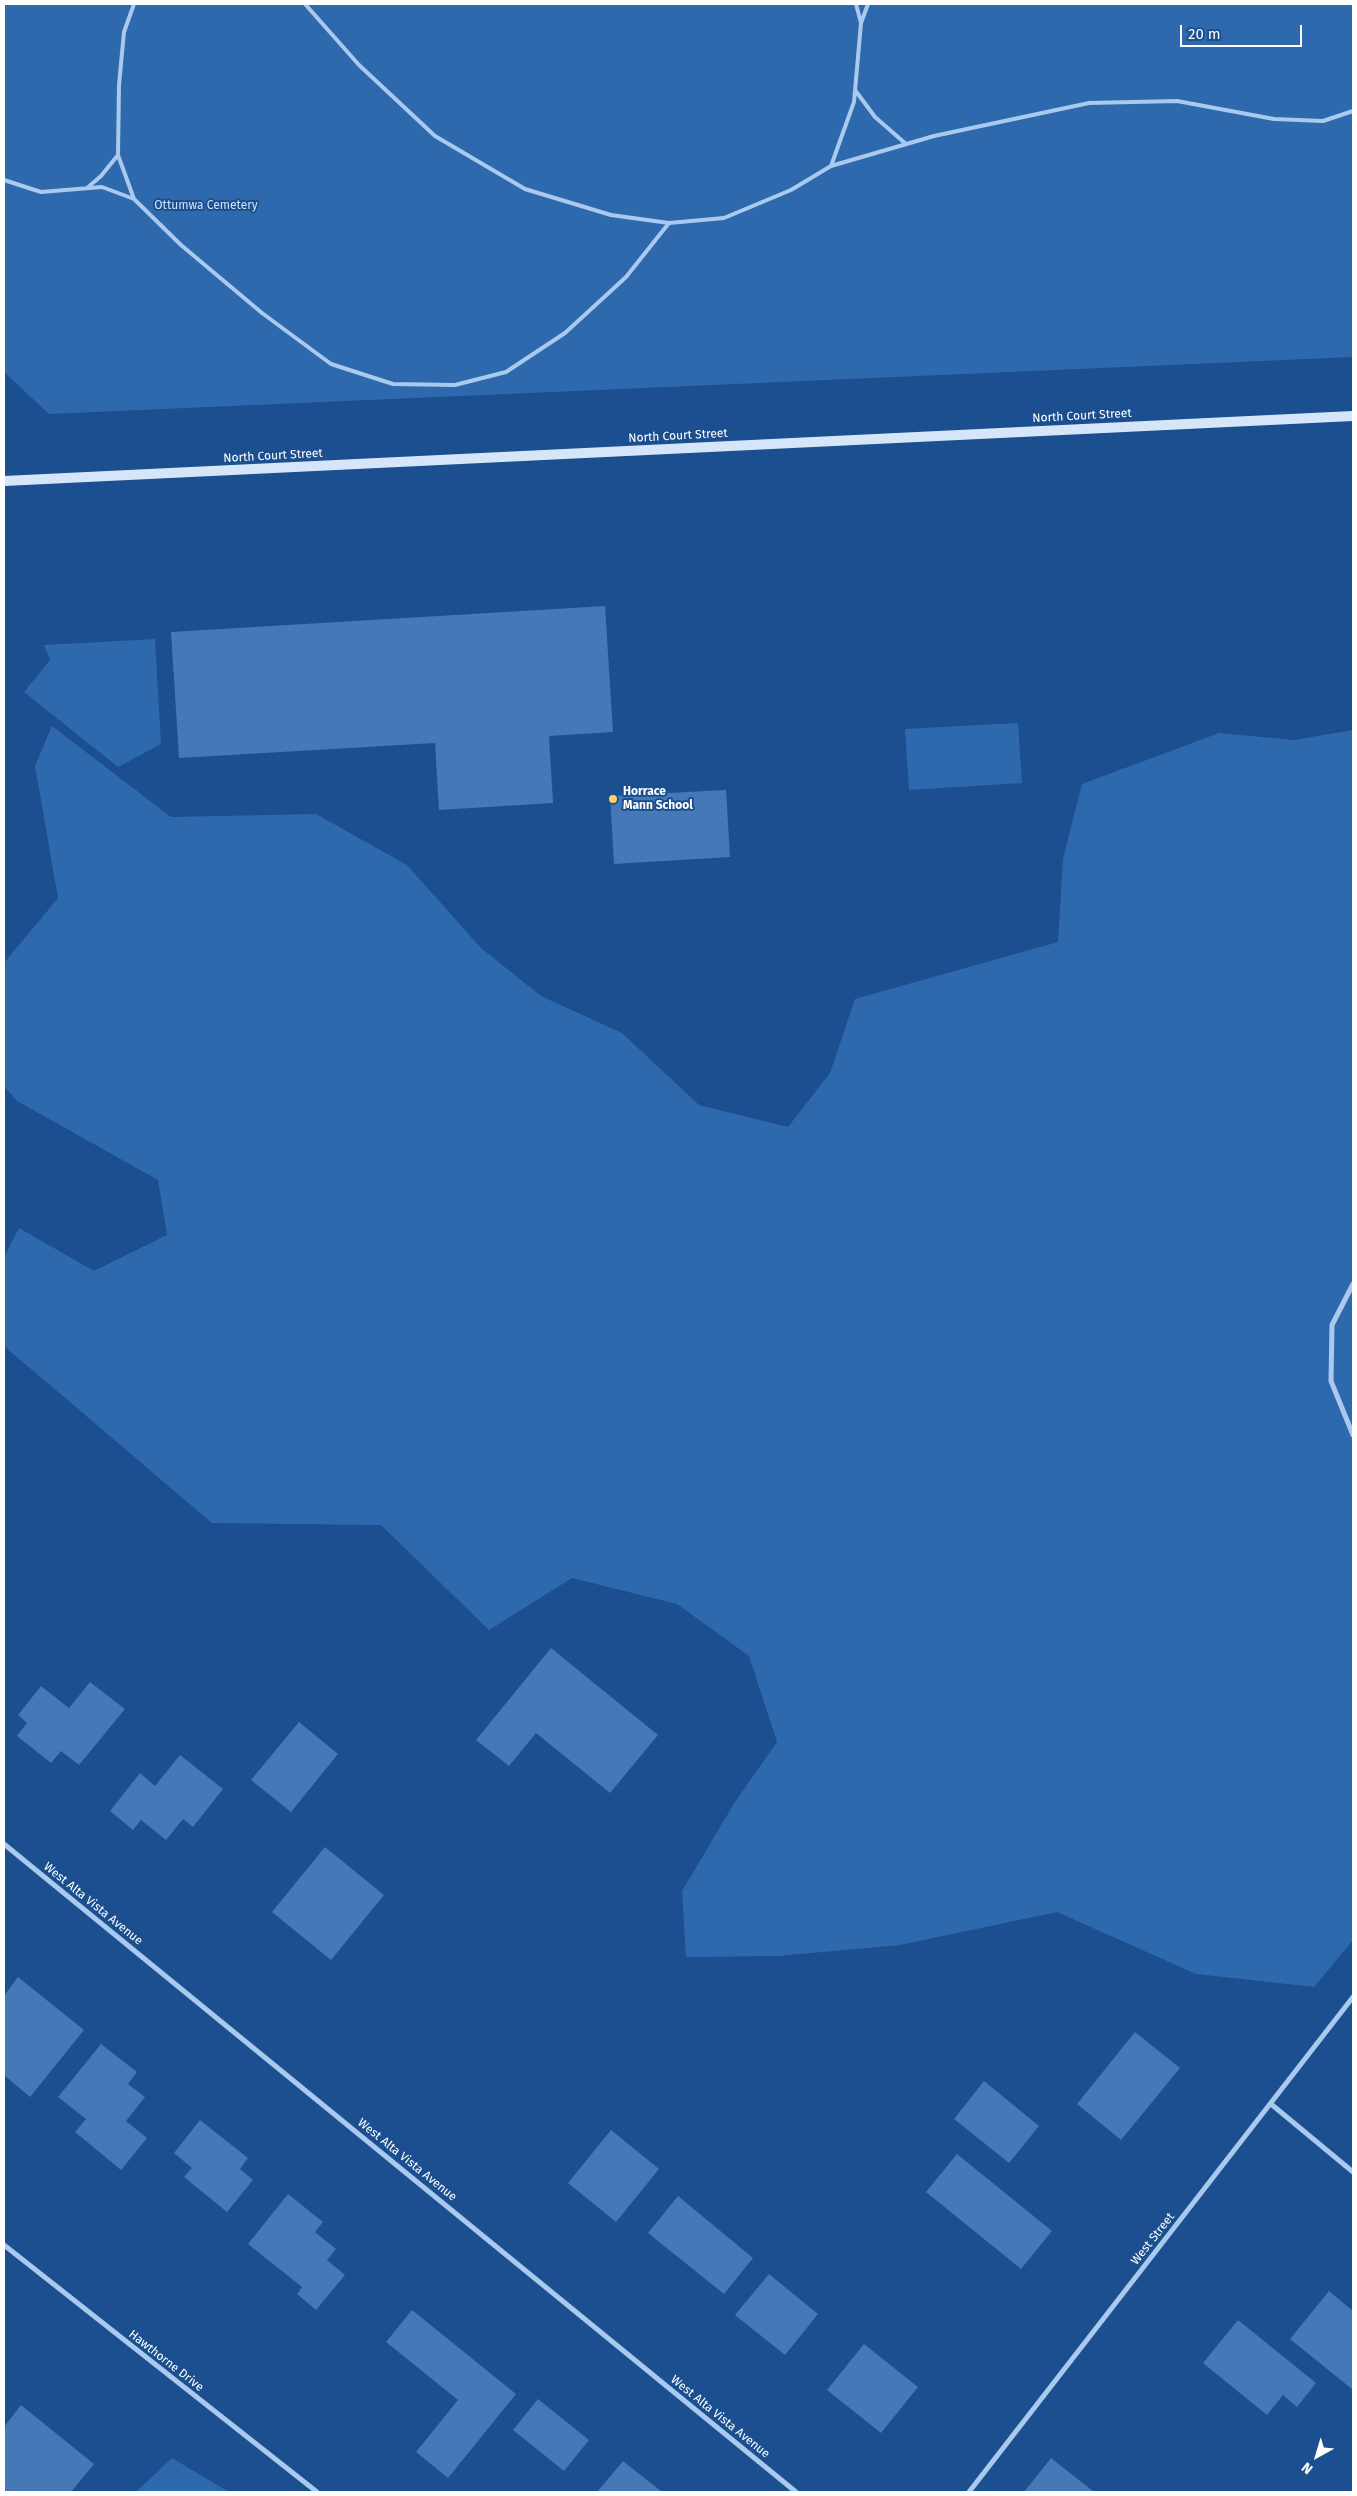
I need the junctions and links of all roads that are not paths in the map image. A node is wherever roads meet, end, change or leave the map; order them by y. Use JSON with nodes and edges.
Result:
{"nodes":[{"id":1,"x":134,"y":4,"type":"edge"},
{"id":2,"x":306,"y":4,"type":"edge"},
{"id":3,"x":856,"y":4,"type":"edge"},
{"id":4,"x":868,"y":4,"type":"edge"},
{"id":5,"x":861,"y":23,"type":"junction"},
{"id":6,"x":855,"y":90,"type":"junction"},
{"id":7,"x":1353,"y":111,"type":"edge"},
{"id":8,"x":906,"y":144,"type":"junction"},
{"id":9,"x":118,"y":155,"type":"junction"},
{"id":10,"x":831,"y":166,"type":"junction"},
{"id":11,"x":4,"y":180,"type":"edge"},
{"id":12,"x":86,"y":189,"type":"junction"},
{"id":13,"x":134,"y":199,"type":"junction"},
{"id":14,"x":669,"y":223,"type":"junction"},
{"id":15,"x":1353,"y":416,"type":"edge"},
{"id":16,"x":4,"y":481,"type":"edge"},
{"id":17,"x":1353,"y":1284,"type":"edge"},
{"id":18,"x":1353,"y":1435,"type":"edge"},
{"id":19,"x":4,"y":1844,"type":"edge"},
{"id":20,"x":1353,"y":1997,"type":"edge"},
{"id":21,"x":1270,"y":2104,"type":"junction"},
{"id":22,"x":1353,"y":2172,"type":"edge"},
{"id":23,"x":4,"y":2245,"type":"edge"},
{"id":24,"x":317,"y":2492,"type":"edge"},
{"id":25,"x":796,"y":2492,"type":"edge"},
{"id":26,"x":969,"y":2492,"type":"edge"}],
"edges":[{"from":1,"to":9,"type":"lane"},
{"from":2,"to":14,"type":"lane"},
{"from":3,"to":5,"type":"lane"},
{"from":4,"to":5,"type":"lane"},
{"from":5,"to":6,"type":"lane"},
{"from":6,"to":8,"type":"lane"},
{"from":6,"to":10,"type":"lane"},
{"from":7,"to":8,"type":"lane"},
{"from":8,"to":10,"type":"lane"},
{"from":9,"to":12,"type":"lane"},
{"from":9,"to":13,"type":"lane"},
{"from":10,"to":14,"type":"lane"},
{"from":11,"to":12,"type":"lane"},
{"from":12,"to":13,"type":"lane"},
{"from":13,"to":14,"type":"lane"},
{"from":15,"to":16,"type":"main road","name":"North Court Street"},
{"from":17,"to":18,"type":"street"},
{"from":19,"to":25,"type":"street","name":"West Alta Vista Avenue"},
{"from":20,"to":21,"type":"street","name":"West Street"},
{"from":21,"to":22,"type":"street"},
{"from":21,"to":26,"type":"street","name":"West Street"},
{"from":23,"to":24,"type":"street","name":"Hawthorne Drive"}]}
